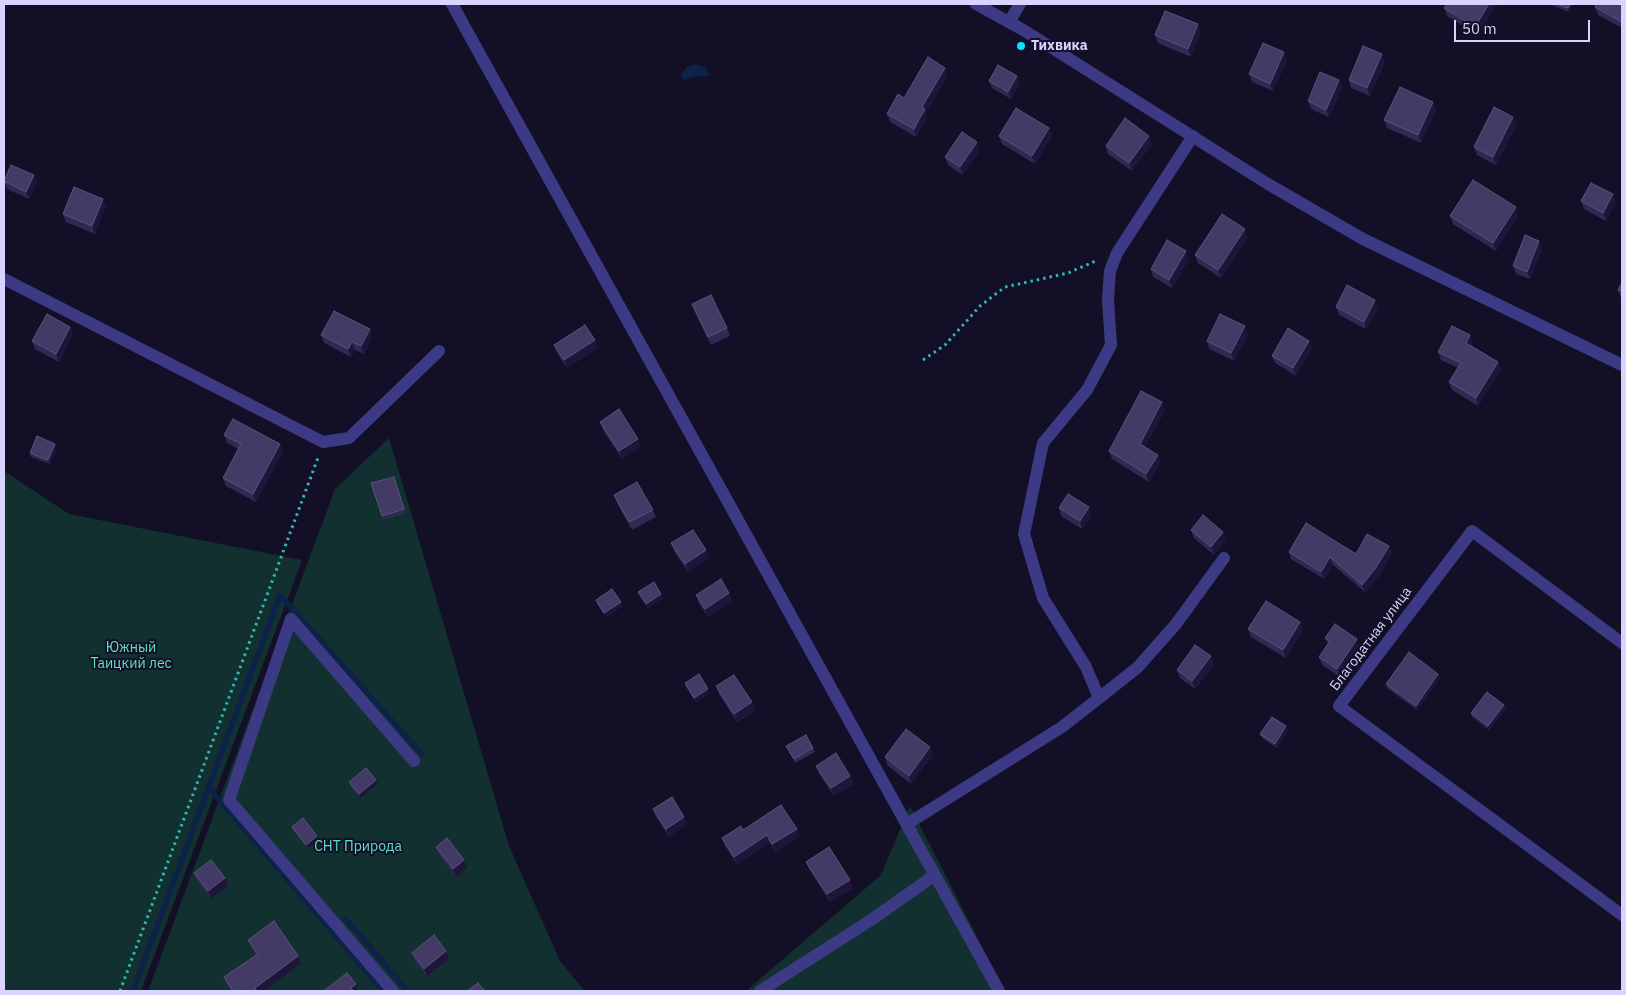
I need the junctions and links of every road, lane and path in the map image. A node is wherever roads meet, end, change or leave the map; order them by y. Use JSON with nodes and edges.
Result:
{"nodes":[{"id":1,"x":452,"y":4,"type":"edge"},
{"id":2,"x":976,"y":4,"type":"edge"},
{"id":3,"x":1020,"y":4,"type":"edge"},
{"id":4,"x":1009,"y":22,"type":"junction"},
{"id":5,"x":1193,"y":136,"type":"junction"},
{"id":6,"x":1117,"y":253,"type":"junction"},
{"id":7,"x":4,"y":279,"type":"edge"},
{"id":8,"x":439,"y":351,"type":"dead end"},
{"id":9,"x":923,"y":360,"type":"dead end"},
{"id":10,"x":1622,"y":365,"type":"edge"},
{"id":11,"x":323,"y":442,"type":"junction"},
{"id":12,"x":1224,"y":558,"type":"dead end"},
{"id":13,"x":1622,"y":643,"type":"edge"},
{"id":14,"x":1099,"y":698,"type":"junction"},
{"id":15,"x":414,"y":761,"type":"dead end"},
{"id":16,"x":907,"y":824,"type":"junction"},
{"id":17,"x":935,"y":875,"type":"junction"},
{"id":18,"x":1622,"y":916,"type":"edge"},
{"id":19,"x":120,"y":991,"type":"edge"},
{"id":20,"x":393,"y":991,"type":"edge"},
{"id":21,"x":760,"y":991,"type":"edge"},
{"id":22,"x":1000,"y":991,"type":"edge"}],
"edges":[{"from":1,"to":16,"type":"street"},
{"from":2,"to":4,"type":"street"},
{"from":3,"to":4,"type":"street"},
{"from":4,"to":5,"type":"street"},
{"from":5,"to":6,"type":"street"},
{"from":5,"to":10,"type":"street"},
{"from":6,"to":9,"type":"path"},
{"from":6,"to":14,"type":"street"},
{"from":7,"to":11,"type":"street"},
{"from":8,"to":11,"type":"street"},
{"from":11,"to":19,"type":"path"},
{"from":12,"to":14,"type":"street"},
{"from":13,"to":18,"type":"street","name":"Благодатная улица"},
{"from":14,"to":16,"type":"street"},
{"from":15,"to":20,"type":"street"},
{"from":16,"to":17,"type":"street"},
{"from":17,"to":21,"type":"street"},
{"from":17,"to":22,"type":"street"}]}
